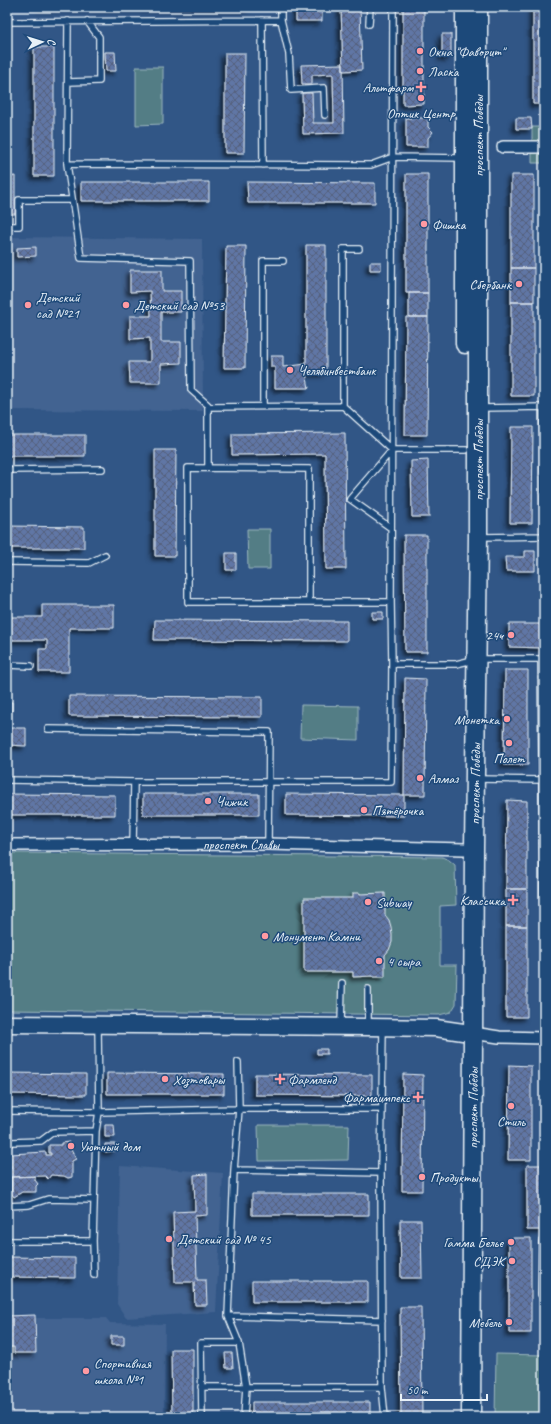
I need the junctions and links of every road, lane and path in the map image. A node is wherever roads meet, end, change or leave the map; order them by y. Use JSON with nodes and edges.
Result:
{"nodes":[{"id":1,"x":281,"y":7,"type":"edge"},
{"id":2,"x":370,"y":7,"type":"edge"},
{"id":3,"x":393,"y":7,"type":"edge"},
{"id":4,"x":465,"y":7,"type":"edge"},
{"id":5,"x":478,"y":7,"type":"edge"},
{"id":6,"x":262,"y":20,"type":"junction"},
{"id":7,"x":281,"y":20,"type":"junction"},
{"id":8,"x":68,"y":21,"type":"junction"},
{"id":9,"x":87,"y":21,"type":"junction"},
{"id":10,"x":7,"y":22,"type":"edge"},
{"id":11,"x":369,"y":24,"type":"dead end"},
{"id":12,"x":68,"y":82,"type":"junction"},
{"id":13,"x":324,"y":115,"type":"dead end"},
{"id":14,"x":503,"y":147,"type":"dead end"},
{"id":15,"x":544,"y":147,"type":"edge"},
{"id":16,"x":393,"y":157,"type":"junction"},
{"id":17,"x":464,"y":158,"type":"junction"},
{"id":18,"x":68,"y":164,"type":"junction"},
{"id":19,"x":263,"y":165,"type":"junction"},
{"id":20,"x":72,"y":200,"type":"junction"},
{"id":21,"x":7,"y":226,"type":"edge"},
{"id":22,"x":359,"y":249,"type":"dead end"},
{"id":23,"x":283,"y":261,"type":"dead end"},
{"id":24,"x":263,"y":406,"type":"junction"},
{"id":25,"x":343,"y":406,"type":"junction"},
{"id":26,"x":208,"y":407,"type":"junction"},
{"id":27,"x":544,"y":407,"type":"edge"},
{"id":28,"x":478,"y":408,"type":"junction"},
{"id":29,"x":544,"y":439,"type":"edge"},
{"id":30,"x":392,"y":450,"type":"junction"},
{"id":31,"x":466,"y":450,"type":"junction"},
{"id":32,"x":208,"y":468,"type":"junction"},
{"id":33,"x":102,"y":469,"type":"dead end"},
{"id":34,"x":7,"y":470,"type":"edge"},
{"id":35,"x":544,"y":487,"type":"edge"},
{"id":36,"x":391,"y":528,"type":"junction"},
{"id":37,"x":544,"y":536,"type":"edge"},
{"id":38,"x":478,"y":537,"type":"junction"},
{"id":39,"x":105,"y":555,"type":"dead end"},
{"id":40,"x":7,"y":562,"type":"edge"},
{"id":41,"x":309,"y":602,"type":"junction"},
{"id":42,"x":391,"y":602,"type":"junction"},
{"id":43,"x":543,"y":659,"type":"edge"},
{"id":44,"x":471,"y":660,"type":"junction"},
{"id":45,"x":392,"y":664,"type":"junction"},
{"id":46,"x":7,"y":666,"type":"edge"},
{"id":47,"x":32,"y":666,"type":"dead end"},
{"id":48,"x":543,"y":705,"type":"edge"},
{"id":49,"x":48,"y":729,"type":"dead end"},
{"id":50,"x":475,"y":779,"type":"junction"},
{"id":51,"x":7,"y":780,"type":"edge"},
{"id":52,"x":542,"y":780,"type":"junction"},
{"id":53,"x":134,"y":782,"type":"junction"},
{"id":54,"x":268,"y":782,"type":"junction"},
{"id":55,"x":268,"y":844,"type":"junction"},
{"id":56,"x":7,"y":845,"type":"edge"},
{"id":57,"x":133,"y":845,"type":"junction"},
{"id":58,"x":469,"y":849,"type":"junction"},
{"id":59,"x":544,"y":974,"type":"edge"},
{"id":60,"x":342,"y":983,"type":"dead end"},
{"id":61,"x":368,"y":989,"type":"dead end"},
{"id":62,"x":7,"y":1024,"type":"edge"},
{"id":63,"x":98,"y":1024,"type":"junction"},
{"id":64,"x":341,"y":1027,"type":"junction"},
{"id":65,"x":376,"y":1027,"type":"junction"},
{"id":66,"x":468,"y":1032,"type":"junction"},
{"id":67,"x":544,"y":1038,"type":"edge"},
{"id":68,"x":544,"y":1060,"type":"edge"},
{"id":69,"x":238,"y":1062,"type":"dead end"},
{"id":70,"x":239,"y":1109,"type":"junction"},
{"id":71,"x":381,"y":1109,"type":"junction"},
{"id":72,"x":7,"y":1111,"type":"edge"},
{"id":73,"x":99,"y":1112,"type":"junction"},
{"id":74,"x":96,"y":1131,"type":"junction"},
{"id":75,"x":7,"y":1145,"type":"edge"},
{"id":76,"x":234,"y":1170,"type":"junction"},
{"id":77,"x":381,"y":1173,"type":"junction"},
{"id":78,"x":94,"y":1200,"type":"junction"},
{"id":79,"x":7,"y":1206,"type":"edge"},
{"id":80,"x":7,"y":1240,"type":"edge"},
{"id":81,"x":544,"y":1240,"type":"edge"},
{"id":82,"x":93,"y":1241,"type":"junction"},
{"id":83,"x":94,"y":1275,"type":"dead end"},
{"id":84,"x":544,"y":1294,"type":"edge"},
{"id":85,"x":228,"y":1316,"type":"junction"},
{"id":86,"x":382,"y":1320,"type":"junction"},
{"id":87,"x":239,"y":1343,"type":"junction"},
{"id":88,"x":201,"y":1387,"type":"junction"},
{"id":89,"x":246,"y":1387,"type":"junction"},
{"id":90,"x":382,"y":1387,"type":"junction"},
{"id":91,"x":202,"y":1417,"type":"edge"},
{"id":92,"x":244,"y":1417,"type":"edge"},
{"id":93,"x":385,"y":1417,"type":"edge"},
{"id":94,"x":461,"y":1417,"type":"edge"},
{"id":95,"x":471,"y":1417,"type":"edge"}],
"edges":[{"from":1,"to":7,"type":"lane"},
{"from":2,"to":11,"type":"lane"},
{"from":3,"to":16,"type":"lane"},
{"from":4,"to":17,"type":"main road","name":"проспект Победы"},
{"from":5,"to":28,"type":"main road","name":"проспект Победы"},
{"from":6,"to":7,"type":"lane"},
{"from":6,"to":9,"type":"lane"},
{"from":6,"to":19,"type":"lane"},
{"from":7,"to":13,"type":"lane"},
{"from":8,"to":9,"type":"lane"},
{"from":8,"to":10,"type":"lane"},
{"from":8,"to":12,"type":"lane"},
{"from":9,"to":12,"type":"lane"},
{"from":12,"to":18,"type":"lane"},
{"from":14,"to":15,"type":"street"},
{"from":16,"to":17,"type":"lane"},
{"from":16,"to":19,"type":"lane"},
{"from":16,"to":30,"type":"lane"},
{"from":17,"to":31,"type":"main road","name":"проспект Победы"},
{"from":18,"to":19,"type":"lane"},
{"from":18,"to":20,"type":"lane"},
{"from":20,"to":21,"type":"lane"},
{"from":20,"to":26,"type":"lane"},
{"from":22,"to":25,"type":"lane"},
{"from":23,"to":24,"type":"lane"},
{"from":24,"to":25,"type":"lane"},
{"from":24,"to":26,"type":"lane"},
{"from":25,"to":30,"type":"lane"},
{"from":26,"to":32,"type":"lane"},
{"from":27,"to":28,"type":"lane"},
{"from":27,"to":29,"type":"lane"},
{"from":28,"to":38,"type":"main road","name":"проспект Победы"},
{"from":29,"to":35,"type":"lane"},
{"from":30,"to":31,"type":"lane"},
{"from":30,"to":36,"type":"lane"},
{"from":30,"to":36,"type":"lane"},
{"from":31,"to":44,"type":"main road","name":"проспект Победы"},
{"from":32,"to":41,"type":"lane"},
{"from":32,"to":41,"type":"lane"},
{"from":33,"to":34,"type":"lane"},
{"from":35,"to":37,"type":"lane"},
{"from":36,"to":42,"type":"lane"},
{"from":37,"to":38,"type":"lane"},
{"from":38,"to":44,"type":"main road","name":"проспект Победы"},
{"from":39,"to":40,"type":"lane"},
{"from":41,"to":42,"type":"lane"},
{"from":42,"to":45,"type":"lane"},
{"from":43,"to":44,"type":"lane"},
{"from":43,"to":48,"type":"lane"},
{"from":44,"to":45,"type":"lane"},
{"from":44,"to":50,"type":"main road","name":"проспект Победы"},
{"from":44,"to":58,"type":"main road","name":"проспект Победы"},
{"from":45,"to":54,"type":"lane"},
{"from":46,"to":47,"type":"lane"},
{"from":48,"to":52,"type":"lane"},
{"from":49,"to":54,"type":"lane"},
{"from":50,"to":52,"type":"lane"},
{"from":50,"to":58,"type":"main road","name":"проспект Победы"},
{"from":51,"to":53,"type":"lane"},
{"from":52,"to":59,"type":"lane"},
{"from":53,"to":54,"type":"lane"},
{"from":53,"to":57,"type":"lane"},
{"from":54,"to":55,"type":"lane"},
{"from":55,"to":57,"type":"street","name":"проспект Славы"},
{"from":55,"to":58,"type":"street","name":"проспект Славы"},
{"from":56,"to":57,"type":"street","name":"проспект Славы"},
{"from":58,"to":66,"type":"main road","name":"проспект Победы"},
{"from":59,"to":67,"type":"lane"},
{"from":60,"to":64,"type":"lane"},
{"from":61,"to":65,"type":"lane"},
{"from":62,"to":63,"type":"main road"},
{"from":63,"to":64,"type":"main road"},
{"from":63,"to":73,"type":"lane"},
{"from":64,"to":65,"type":"main road"},
{"from":65,"to":66,"type":"main road"},
{"from":65,"to":71,"type":"lane"},
{"from":66,"to":67,"type":"street"},
{"from":66,"to":94,"type":"main road","name":"проспект Победы"},
{"from":66,"to":95,"type":"main road","name":"проспект Победы"},
{"from":67,"to":68,"type":"lane"},
{"from":69,"to":70,"type":"lane"},
{"from":70,"to":71,"type":"lane"},
{"from":70,"to":73,"type":"lane"},
{"from":70,"to":76,"type":"lane"},
{"from":71,"to":77,"type":"lane"},
{"from":72,"to":73,"type":"lane"},
{"from":73,"to":74,"type":"lane"},
{"from":74,"to":75,"type":"lane"},
{"from":74,"to":78,"type":"lane"},
{"from":76,"to":77,"type":"lane"},
{"from":76,"to":85,"type":"lane"},
{"from":77,"to":86,"type":"lane"},
{"from":78,"to":79,"type":"lane"},
{"from":78,"to":82,"type":"lane"},
{"from":80,"to":82,"type":"lane"},
{"from":81,"to":84,"type":"lane"},
{"from":82,"to":83,"type":"lane"},
{"from":85,"to":86,"type":"lane"},
{"from":85,"to":87,"type":"lane"},
{"from":86,"to":90,"type":"lane"},
{"from":87,"to":88,"type":"lane"},
{"from":87,"to":89,"type":"lane"},
{"from":88,"to":89,"type":"lane"},
{"from":88,"to":91,"type":"lane"},
{"from":89,"to":90,"type":"lane"},
{"from":89,"to":92,"type":"lane"},
{"from":90,"to":93,"type":"lane"}]}
